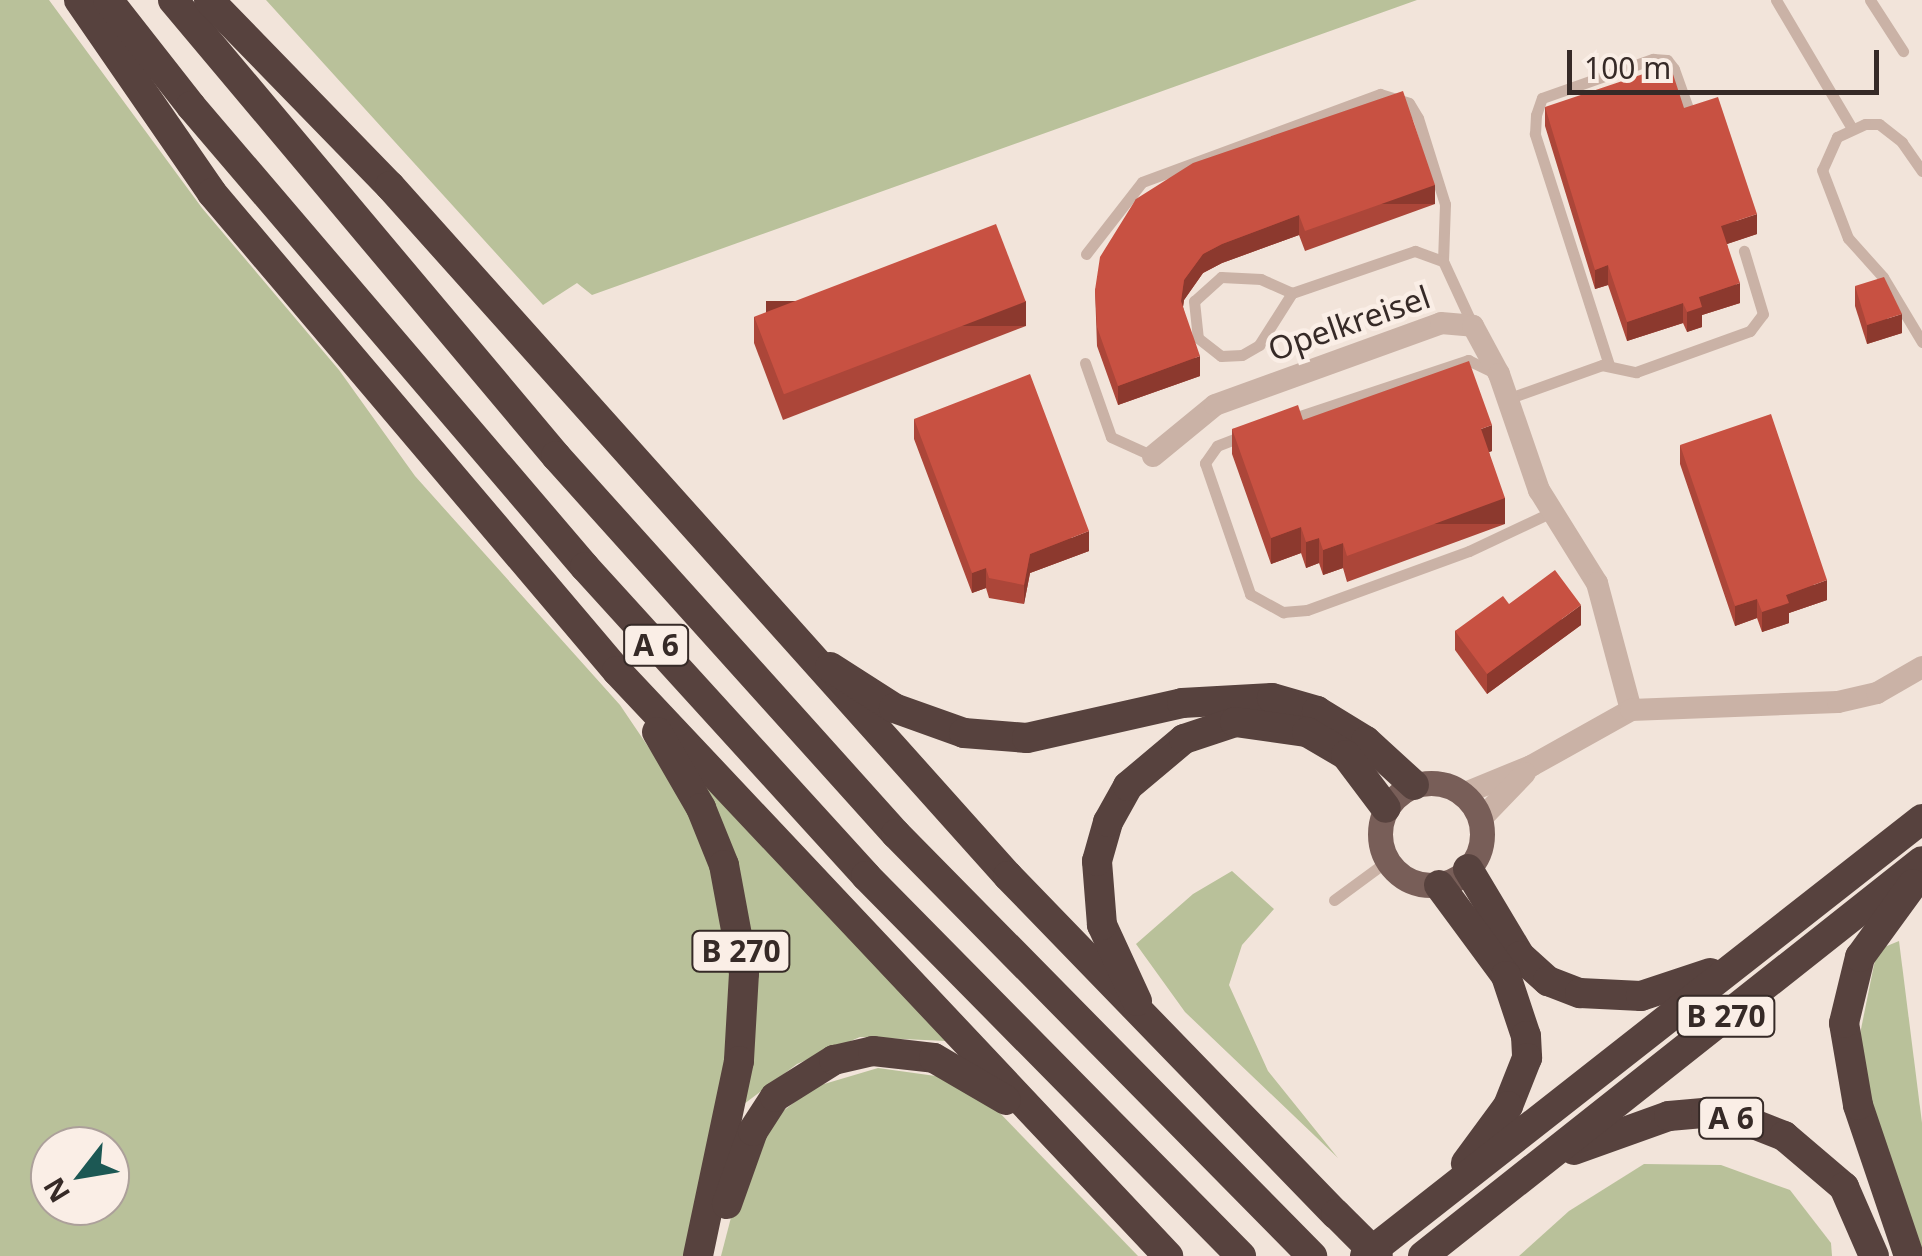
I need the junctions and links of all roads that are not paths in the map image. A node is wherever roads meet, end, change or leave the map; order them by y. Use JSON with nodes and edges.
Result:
{"nodes":[{"id":1,"x":79,"y":0,"type":"edge"},
{"id":2,"x":108,"y":0,"type":"edge"},
{"id":3,"x":173,"y":0,"type":"edge"},
{"id":4,"x":209,"y":0,"type":"edge"},
{"id":5,"x":1776,"y":0,"type":"edge"},
{"id":6,"x":1870,"y":0,"type":"edge"},
{"id":7,"x":1903,"y":51,"type":"dead end"},
{"id":8,"x":1690,"y":114,"type":"edge"},
{"id":9,"x":1852,"y":128,"type":"junction"},
{"id":10,"x":1922,"y":171,"type":"edge"},
{"id":11,"x":1744,"y":251,"type":"dead end"},
{"id":12,"x":1086,"y":254,"type":"dead end"},
{"id":13,"x":1443,"y":261,"type":"junction"},
{"id":14,"x":1292,"y":293,"type":"junction"},
{"id":15,"x":1473,"y":326,"type":"junction"},
{"id":16,"x":1922,"y":342,"type":"edge"},
{"id":17,"x":1085,"y":363,"type":"dead end"},
{"id":18,"x":1609,"y":365,"type":"junction"},
{"id":19,"x":1499,"y":374,"type":"junction"},
{"id":20,"x":1507,"y":399,"type":"junction"},
{"id":21,"x":1273,"y":426,"type":"edge"},
{"id":22,"x":1255,"y":432,"type":"edge"},
{"id":23,"x":1153,"y":456,"type":"joint"},
{"id":24,"x":1552,"y":512,"type":"junction"},
{"id":25,"x":793,"y":642,"type":"junction"},
{"id":26,"x":1922,"y":667,"type":"edge"},
{"id":27,"x":617,"y":671,"type":"junction"},
{"id":28,"x":1631,"y":710,"type":"junction"},
{"id":29,"x":1531,"y":766,"type":"junction"},
{"id":30,"x":1414,"y":785,"type":"junction"},
{"id":31,"x":1463,"y":794,"type":"junction"},
{"id":32,"x":1386,"y":808,"type":"junction"},
{"id":33,"x":1922,"y":818,"type":"edge"},
{"id":34,"x":1480,"y":820,"type":"junction"},
{"id":35,"x":1922,"y":860,"type":"edge"},
{"id":36,"x":1387,"y":861,"type":"junction"},
{"id":37,"x":1468,"y":869,"type":"junction"},
{"id":38,"x":1922,"y":874,"type":"edge"},
{"id":39,"x":1439,"y":884,"type":"junction"},
{"id":40,"x":1334,"y":900,"type":"dead end"},
{"id":41,"x":1748,"y":954,"type":"junction"},
{"id":42,"x":1149,"y":1026,"type":"junction"},
{"id":43,"x":1531,"y":1170,"type":"junction"},
{"id":44,"x":1091,"y":1171,"type":"junction"},
{"id":45,"x":1430,"y":1204,"type":"junction"},
{"id":46,"x":1305,"y":1250,"type":"edge"},
{"id":47,"x":698,"y":1256,"type":"edge"},
{"id":48,"x":716,"y":1256,"type":"edge"},
{"id":49,"x":1168,"y":1256,"type":"edge"},
{"id":50,"x":1241,"y":1256,"type":"edge"},
{"id":51,"x":1365,"y":1256,"type":"edge"},
{"id":52,"x":1378,"y":1256,"type":"edge"},
{"id":53,"x":1423,"y":1256,"type":"edge"},
{"id":54,"x":1874,"y":1256,"type":"edge"},
{"id":55,"x":1908,"y":1256,"type":"edge"}],
"edges":[{"from":1,"to":27,"type":"highway"},
{"from":2,"to":50,"type":"highway","number":"A 6"},
{"from":3,"to":46,"type":"highway","number":"A 6"},
{"from":4,"to":25,"type":"highway"},
{"from":5,"to":9,"type":"lane"},
{"from":6,"to":7,"type":"lane"},
{"from":8,"to":18,"type":"lane"},
{"from":9,"to":10,"type":"lane"},
{"from":9,"to":16,"type":"lane"},
{"from":11,"to":18,"type":"lane"},
{"from":12,"to":13,"type":"lane"},
{"from":13,"to":14,"type":"lane"},
{"from":13,"to":15,"type":"lane"},
{"from":14,"to":14,"type":"lane"},
{"from":15,"to":19,"type":"street","name":"Opelkreisel"},
{"from":15,"to":23,"type":"street","name":"Opelkreisel"},
{"from":17,"to":23,"type":"lane","name":"Opelkreisel"},
{"from":18,"to":20,"type":"lane"},
{"from":19,"to":20,"type":"street","name":"Opelkreisel"},
{"from":19,"to":21,"type":"lane"},
{"from":20,"to":24,"type":"street","name":"Opelkreisel"},
{"from":22,"to":24,"type":"lane"},
{"from":24,"to":28,"type":"street","name":"Opelkreisel"},
{"from":25,"to":30,"type":"highway"},
{"from":25,"to":42,"type":"highway"},
{"from":26,"to":28,"type":"street"},
{"from":27,"to":44,"type":"highway"},
{"from":27,"to":47,"type":"highway","number":"B 270"},
{"from":28,"to":29,"type":"street"},
{"from":29,"to":31,"type":"street"},
{"from":29,"to":34,"type":"street"},
{"from":30,"to":31,"type":"main road"},
{"from":30,"to":32,"type":"main road"},
{"from":31,"to":34,"type":"main road"},
{"from":32,"to":36,"type":"main road"},
{"from":32,"to":42,"type":"highway"},
{"from":33,"to":41,"type":"highway","number":"B 270"},
{"from":34,"to":37,"type":"main road"},
{"from":35,"to":43,"type":"highway","number":"B 270"},
{"from":36,"to":39,"type":"main road"},
{"from":36,"to":40,"type":"lane"},
{"from":37,"to":39,"type":"main road"},
{"from":37,"to":41,"type":"highway"},
{"from":38,"to":55,"type":"highway"},
{"from":39,"to":45,"type":"highway"},
{"from":41,"to":45,"type":"highway","number":"B 270"},
{"from":42,"to":52,"type":"highway","bridge":true},
{"from":43,"to":53,"type":"highway","number":"B 270"},
{"from":43,"to":54,"type":"highway","number":"A 6"},
{"from":44,"to":48,"type":"highway"},
{"from":44,"to":49,"type":"highway"},
{"from":45,"to":51,"type":"highway","number":"B 270"}]}
